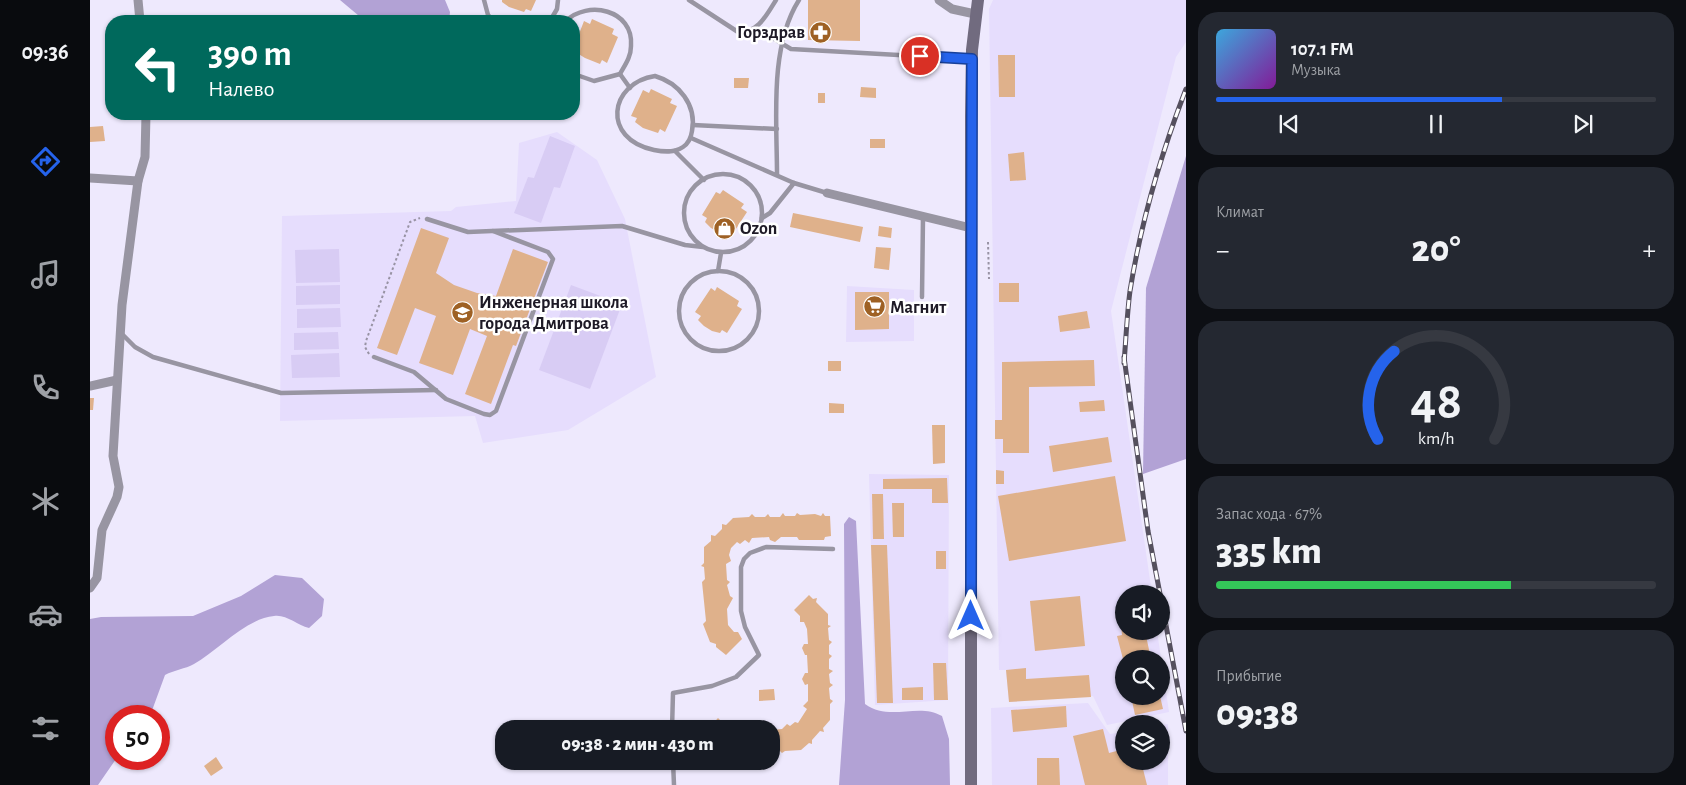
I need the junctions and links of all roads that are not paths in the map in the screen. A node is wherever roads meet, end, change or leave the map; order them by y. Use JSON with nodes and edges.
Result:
{"nodes":[{"id":1,"x":138,"y":0,"type":"edge"},
{"id":2,"x":484,"y":0,"type":"edge"},
{"id":3,"x":558,"y":0,"type":"edge"},
{"id":4,"x":689,"y":0,"type":"edge"},
{"id":5,"x":776,"y":0,"type":"edge"},
{"id":6,"x":799,"y":0,"type":"edge"},
{"id":7,"x":939,"y":0,"type":"edge"},
{"id":8,"x":978,"y":0,"type":"edge"},
{"id":9,"x":975,"y":14,"type":"junction"},
{"id":10,"x":139,"y":15,"type":"edge"},
{"id":11,"x":488,"y":15,"type":"edge"},
{"id":12,"x":554,"y":15,"type":"edge"},
{"id":13,"x":570,"y":15,"type":"edge"},
{"id":14,"x":756,"y":28,"type":"junction"},
{"id":15,"x":782,"y":45,"type":"junction"},
{"id":16,"x":972,"y":59,"type":"junction"},
{"id":17,"x":620,"y":74,"type":"junction"},
{"id":18,"x":580,"y":78,"type":"edge"},
{"id":19,"x":630,"y":88,"type":"junction"},
{"id":20,"x":146,"y":120,"type":"edge"},
{"id":21,"x":693,"y":125,"type":"junction"},
{"id":22,"x":777,"y":129,"type":"junction"},
{"id":23,"x":691,"y":138,"type":"junction"},
{"id":24,"x":675,"y":151,"type":"junction"},
{"id":25,"x":776,"y":174,"type":"junction"},
{"id":26,"x":90,"y":178,"type":"edge"},
{"id":27,"x":704,"y":180,"type":"junction"},
{"id":28,"x":138,"y":181,"type":"junction"},
{"id":29,"x":794,"y":184,"type":"junction"},
{"id":30,"x":827,"y":193,"type":"joint"},
{"id":31,"x":923,"y":217,"type":"junction"},
{"id":32,"x":762,"y":218,"type":"junction"},
{"id":33,"x":427,"y":219,"type":"road end"},
{"id":34,"x":971,"y":228,"type":"junction"},
{"id":35,"x":493,"y":231,"type":"junction"},
{"id":36,"x":703,"y":247,"type":"junction"},
{"id":37,"x":721,"y":253,"type":"junction"},
{"id":38,"x":718,"y":272,"type":"junction"},
{"id":39,"x":922,"y":297,"type":"dead end"},
{"id":40,"x":120,"y":333,"type":"junction"},
{"id":41,"x":374,"y":357,"type":"road end"},
{"id":42,"x":117,"y":380,"type":"junction"},
{"id":43,"x":90,"y":386,"type":"edge"},
{"id":44,"x":436,"y":390,"type":"junction"},
{"id":45,"x":833,"y":549,"type":"dead end"},
{"id":46,"x":90,"y":588,"type":"edge"},
{"id":47,"x":672,"y":720,"type":"edge"},
{"id":48,"x":673,"y":770,"type":"edge"},
{"id":49,"x":674,"y":785,"type":"edge"},
{"id":50,"x":971,"y":785,"type":"edge"}],
"edges":[{"from":1,"to":10,"type":"street"},
{"from":2,"to":11,"type":"lane"},
{"from":3,"to":12,"type":"lane"},
{"from":4,"to":14,"type":"lane"},
{"from":5,"to":14,"type":"lane"},
{"from":6,"to":15,"type":"lane"},
{"from":7,"to":9,"type":"street"},
{"from":8,"to":9,"type":"main road"},
{"from":9,"to":16,"type":"main road"},
{"from":13,"to":17,"type":"lane"},
{"from":14,"to":15,"type":"lane"},
{"from":15,"to":16,"type":"lane"},
{"from":15,"to":22,"type":"lane"},
{"from":16,"to":34,"type":"main road"},
{"from":17,"to":18,"type":"lane"},
{"from":17,"to":19,"type":"lane"},
{"from":19,"to":21,"type":"lane"},
{"from":19,"to":24,"type":"lane"},
{"from":20,"to":28,"type":"street"},
{"from":21,"to":22,"type":"lane"},
{"from":21,"to":23,"type":"lane"},
{"from":22,"to":25,"type":"lane"},
{"from":23,"to":24,"type":"lane"},
{"from":23,"to":25,"type":"lane"},
{"from":24,"to":27,"type":"lane"},
{"from":25,"to":29,"type":"lane"},
{"from":26,"to":28,"type":"street"},
{"from":27,"to":32,"type":"lane"},
{"from":27,"to":36,"type":"lane"},
{"from":28,"to":40,"type":"street"},
{"from":29,"to":30,"type":"lane"},
{"from":29,"to":32,"type":"lane"},
{"from":30,"to":31,"type":"street"},
{"from":31,"to":34,"type":"street"},
{"from":31,"to":39,"type":"lane"},
{"from":32,"to":37,"type":"lane"},
{"from":33,"to":35,"type":"lane"},
{"from":34,"to":50,"type":"main road"},
{"from":35,"to":36,"type":"lane"},
{"from":35,"to":44,"type":"lane"},
{"from":36,"to":37,"type":"lane"},
{"from":37,"to":38,"type":"lane"},
{"from":38,"to":38,"type":"lane"},
{"from":40,"to":42,"type":"street"},
{"from":40,"to":44,"type":"lane"},
{"from":41,"to":44,"type":"lane"},
{"from":42,"to":43,"type":"street"},
{"from":42,"to":46,"type":"street"},
{"from":45,"to":47,"type":"lane"},
{"from":48,"to":49,"type":"lane"}]}
